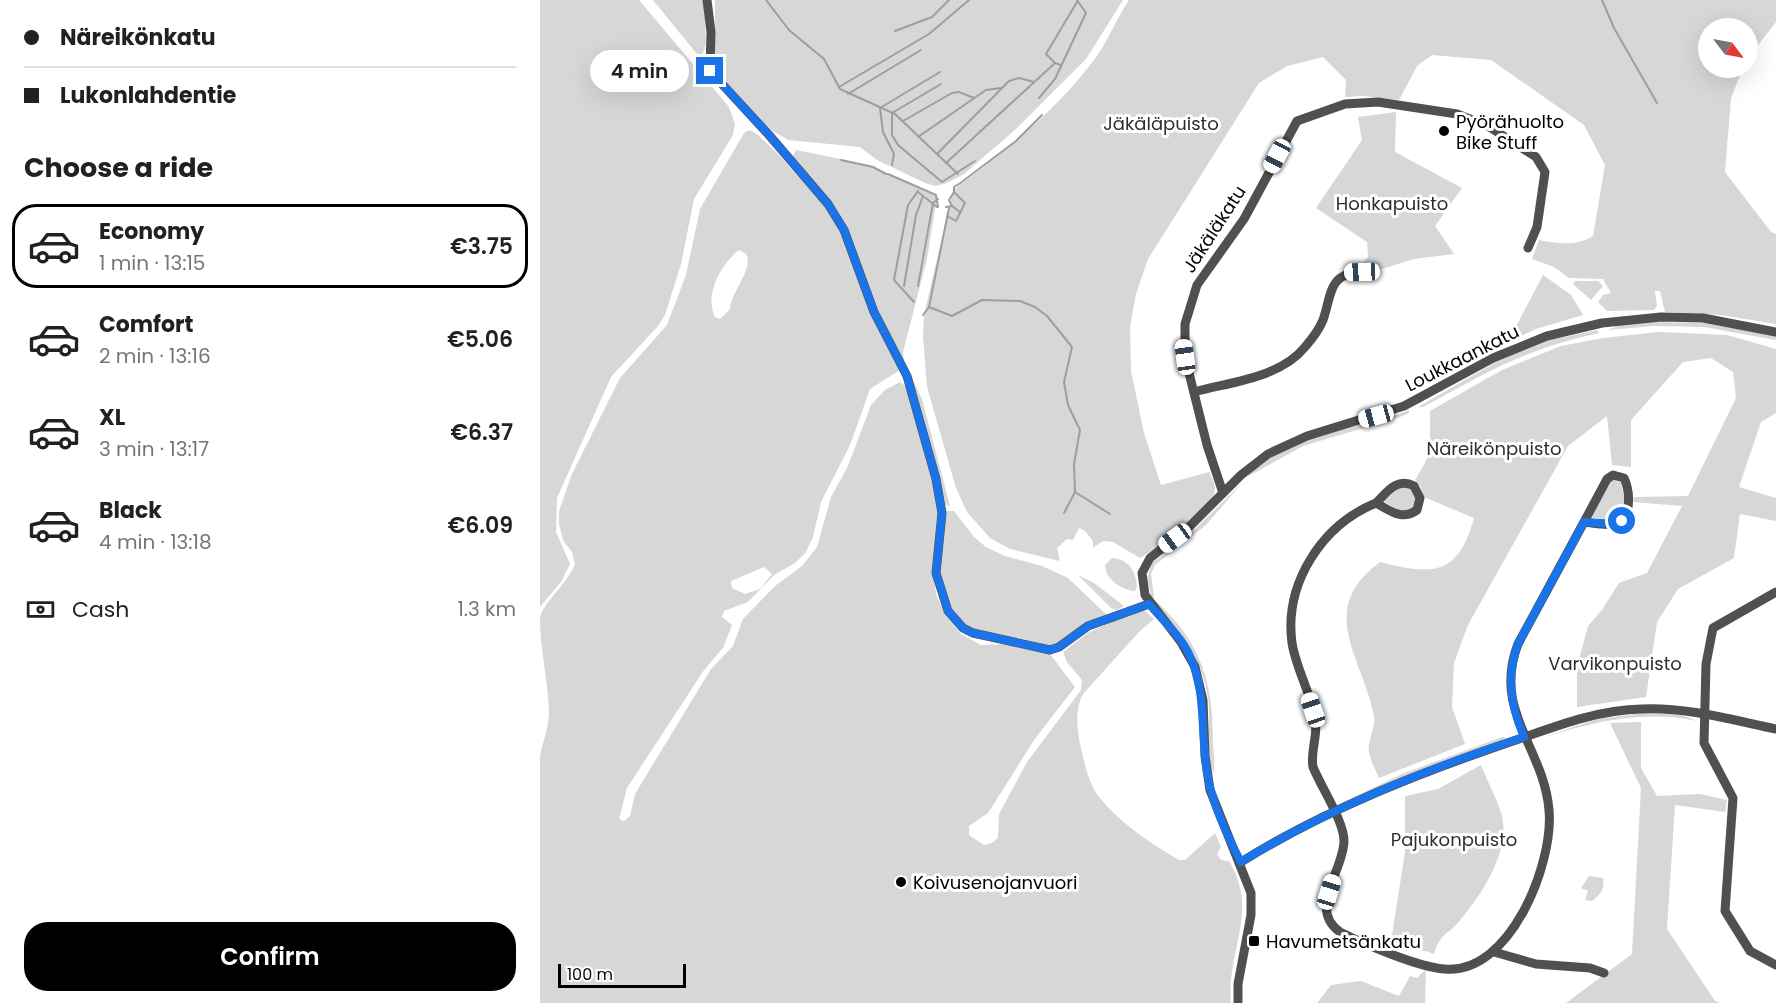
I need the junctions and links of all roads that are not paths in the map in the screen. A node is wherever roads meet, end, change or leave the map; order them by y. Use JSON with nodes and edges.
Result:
{"nodes":[{"id":1,"x":707,"y":0,"type":"edge"},
{"id":2,"x":1528,"y":248,"type":"dead end"},
{"id":3,"x":1362,"y":272,"type":"dead end"},
{"id":4,"x":1776,"y":332,"type":"edge"},
{"id":5,"x":1194,"y":392,"type":"junction"},
{"id":6,"x":1223,"y":493,"type":"junction"},
{"id":7,"x":1376,"y":503,"type":"junction"},
{"id":8,"x":1584,"y":522,"type":"junction"},
{"id":9,"x":1776,"y":592,"type":"edge"},
{"id":10,"x":1149,"y":604,"type":"junction"},
{"id":11,"x":1704,"y":714,"type":"junction"},
{"id":12,"x":1776,"y":729,"type":"edge"},
{"id":13,"x":1524,"y":737,"type":"junction"},
{"id":14,"x":1334,"y":813,"type":"junction"},
{"id":15,"x":1241,"y":862,"type":"junction"},
{"id":16,"x":1494,"y":952,"type":"junction"},
{"id":17,"x":1776,"y":965,"type":"edge"},
{"id":18,"x":1604,"y":973,"type":"dead end"},
{"id":19,"x":1238,"y":1003,"type":"edge"}],
"edges":[{"from":1,"to":10,"type":"street"},
{"from":2,"to":5,"type":"street","name":"Jäkäläkatu"},
{"from":3,"to":5,"type":"street"},
{"from":4,"to":6,"type":"street","name":"Loukkaankatu"},
{"from":5,"to":6,"type":"street","name":"Jäkäläkatu"},
{"from":6,"to":10,"type":"street","name":"Loukkaankatu"},
{"from":7,"to":7,"type":"street"},
{"from":7,"to":14,"type":"street"},
{"from":8,"to":8,"type":"street"},
{"from":8,"to":13,"type":"street"},
{"from":9,"to":11,"type":"street"},
{"from":10,"to":15,"type":"street"},
{"from":11,"to":12,"type":"street"},
{"from":11,"to":13,"type":"street"},
{"from":11,"to":17,"type":"street"},
{"from":13,"to":14,"type":"street"},
{"from":13,"to":16,"type":"street"},
{"from":14,"to":15,"type":"street"},
{"from":14,"to":16,"type":"street"},
{"from":15,"to":19,"type":"street"},
{"from":16,"to":18,"type":"street"}]}
